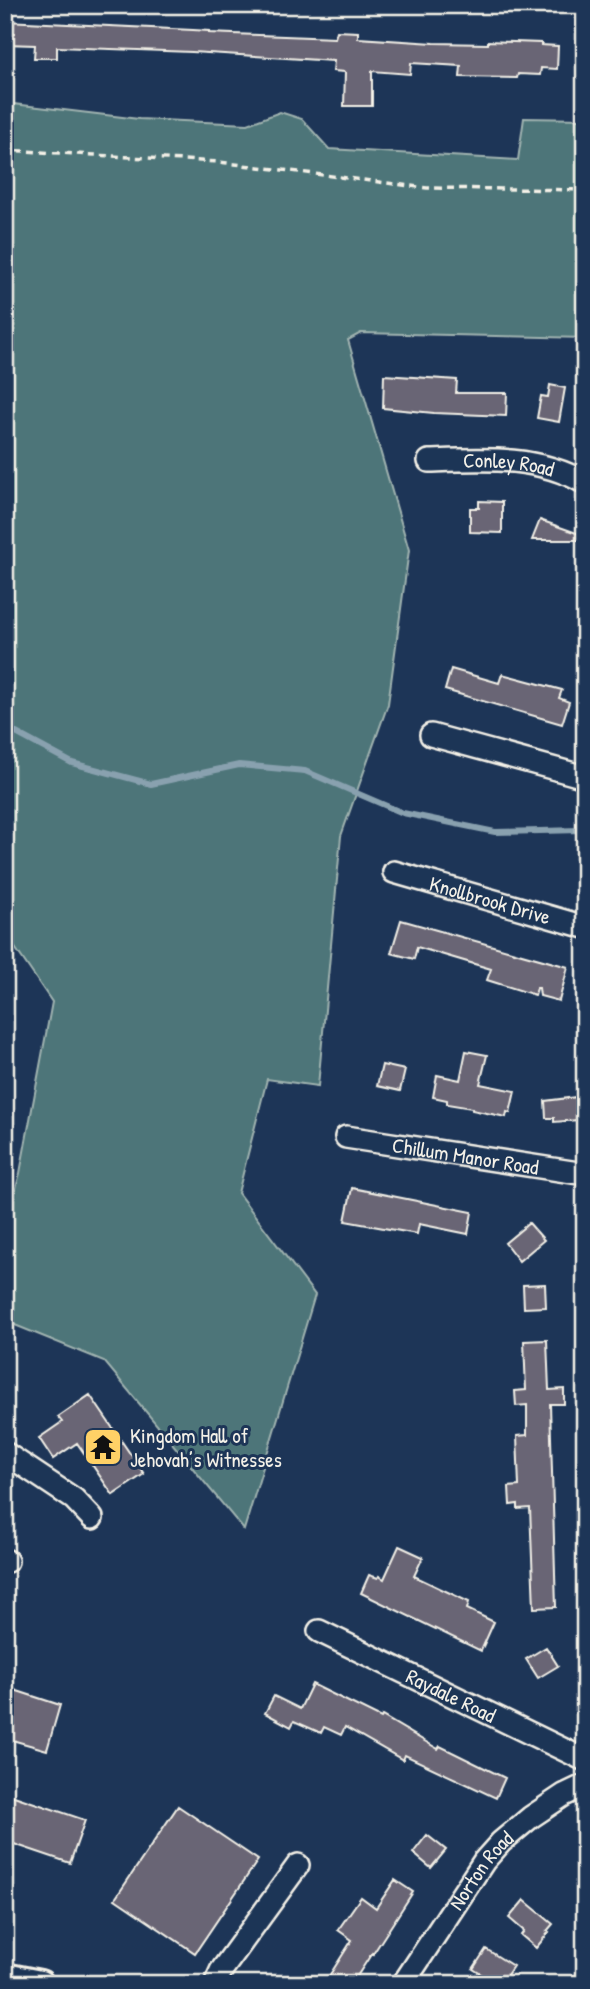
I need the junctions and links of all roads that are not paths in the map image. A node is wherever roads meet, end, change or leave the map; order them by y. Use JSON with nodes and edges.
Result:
{"nodes":[{"id":1,"x":429,"y":461,"type":"dead end"},
{"id":2,"x":585,"y":483,"type":"edge"},
{"id":3,"x":431,"y":735,"type":"dead end"},
{"id":4,"x":585,"y":777,"type":"edge"},
{"id":5,"x":394,"y":872,"type":"dead end"},
{"id":6,"x":585,"y":927,"type":"edge"},
{"id":7,"x":346,"y":1137,"type":"dead end"},
{"id":8,"x":585,"y":1174,"type":"edge"},
{"id":9,"x":5,"y":1453,"type":"edge"},
{"id":10,"x":92,"y":1518,"type":"dead end"},
{"id":11,"x":319,"y":1631,"type":"dead end"},
{"id":12,"x":585,"y":1760,"type":"edge"},
{"id":13,"x":585,"y":1785,"type":"edge"},
{"id":14,"x":298,"y":1866,"type":"dead end"},
{"id":15,"x":5,"y":1977,"type":"edge"},
{"id":16,"x":40,"y":1984,"type":"edge"},
{"id":17,"x":215,"y":1984,"type":"edge"},
{"id":18,"x":403,"y":1984,"type":"edge"}],
"edges":[{"from":1,"to":2,"type":"street","name":"Conley Road"},
{"from":3,"to":4,"type":"street"},
{"from":5,"to":6,"type":"street","name":"Knollbrook Drive"},
{"from":7,"to":8,"type":"street","name":"Chillum Manor Road"},
{"from":9,"to":10,"type":"street"},
{"from":11,"to":12,"type":"street","name":"Raydale Road"},
{"from":13,"to":18,"type":"street","name":"Norton Road"},
{"from":14,"to":17,"type":"street"},
{"from":15,"to":16,"type":"main road"}]}
